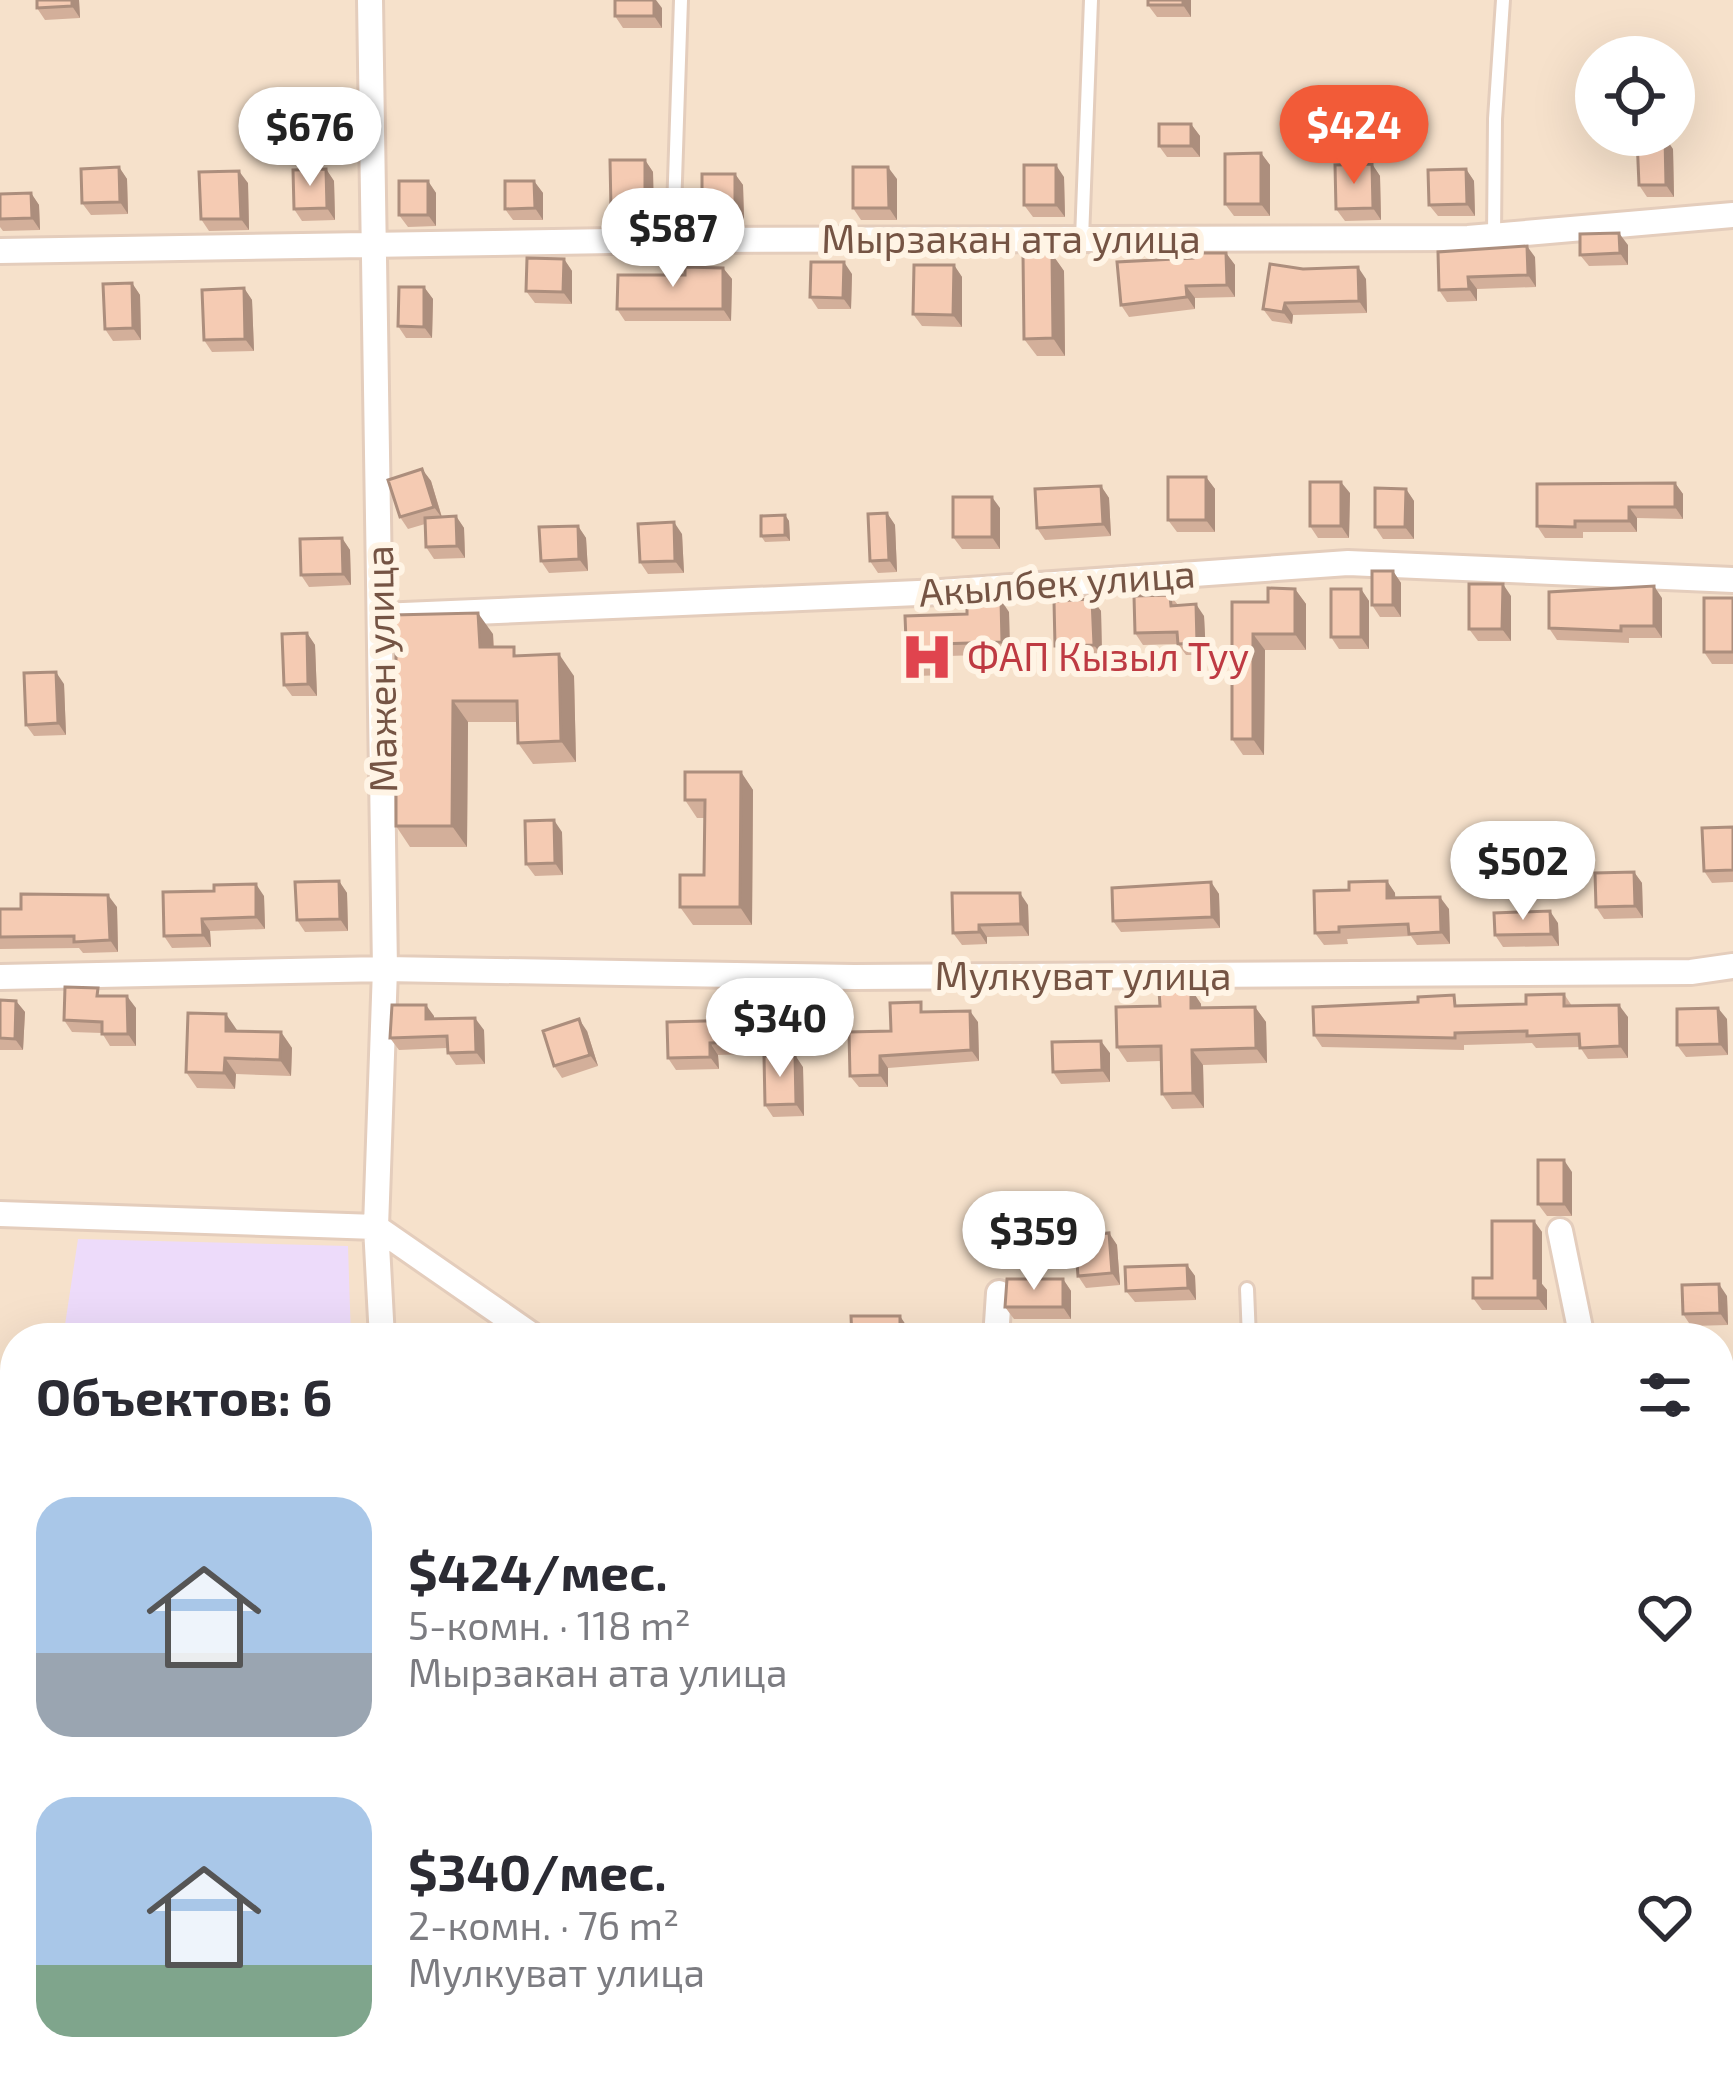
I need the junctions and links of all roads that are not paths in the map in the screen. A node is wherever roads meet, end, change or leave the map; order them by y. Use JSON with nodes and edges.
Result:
{"nodes":[{"id":1,"x":370,"y":0,"type":"edge"},
{"id":2,"x":681,"y":0,"type":"edge"},
{"id":3,"x":1090,"y":0,"type":"edge"},
{"id":4,"x":1503,"y":0,"type":"edge"},
{"id":5,"x":1733,"y":214,"type":"edge"},
{"id":6,"x":1495,"y":236,"type":"junction"},
{"id":7,"x":1082,"y":239,"type":"junction"},
{"id":8,"x":674,"y":240,"type":"junction"},
{"id":9,"x":375,"y":245,"type":"junction"},
{"id":10,"x":0,"y":251,"type":"edge"},
{"id":11,"x":1733,"y":580,"type":"edge"},
{"id":12,"x":380,"y":616,"type":"junction"},
{"id":13,"x":1733,"y":966,"type":"edge"},
{"id":14,"x":385,"y":969,"type":"junction"},
{"id":15,"x":0,"y":977,"type":"edge"},
{"id":16,"x":0,"y":1214,"type":"edge"},
{"id":17,"x":376,"y":1227,"type":"junction"},
{"id":18,"x":1559,"y":1232,"type":"dead end"},
{"id":19,"x":1247,"y":1289,"type":"dead end"},
{"id":20,"x":999,"y":1293,"type":"dead end"},
{"id":21,"x":381,"y":1323,"type":"edge"},
{"id":22,"x":514,"y":1323,"type":"edge"},
{"id":23,"x":997,"y":1323,"type":"edge"},
{"id":24,"x":1248,"y":1323,"type":"edge"},
{"id":25,"x":1579,"y":1323,"type":"edge"}],
"edges":[{"from":1,"to":9,"type":"street","name":"Мажен улица"},
{"from":2,"to":8,"type":"lane"},
{"from":3,"to":7,"type":"lane"},
{"from":4,"to":6,"type":"lane"},
{"from":5,"to":6,"type":"street","name":"Мырзакан ата улица"},
{"from":6,"to":7,"type":"street","name":"Мырзакан ата улица"},
{"from":7,"to":8,"type":"street","name":"Мырзакан ата улица"},
{"from":8,"to":9,"type":"street","name":"Мырзакан ата улица"},
{"from":9,"to":10,"type":"street","name":"Мырзакан ата улица"},
{"from":9,"to":12,"type":"street","name":"Мажен улица"},
{"from":11,"to":12,"type":"street","name":"Акылбек улица"},
{"from":12,"to":14,"type":"street","name":"Мажен улица"},
{"from":13,"to":14,"type":"street","name":"Мулкуват улица"},
{"from":14,"to":15,"type":"street","name":"Мулкуват улица"},
{"from":14,"to":17,"type":"street","name":"Мажен улица"},
{"from":16,"to":17,"type":"street"},
{"from":17,"to":21,"type":"street","name":"Мажен улица"},
{"from":17,"to":22,"type":"street"},
{"from":18,"to":25,"type":"street"},
{"from":19,"to":24,"type":"lane"},
{"from":20,"to":23,"type":"street"}]}
